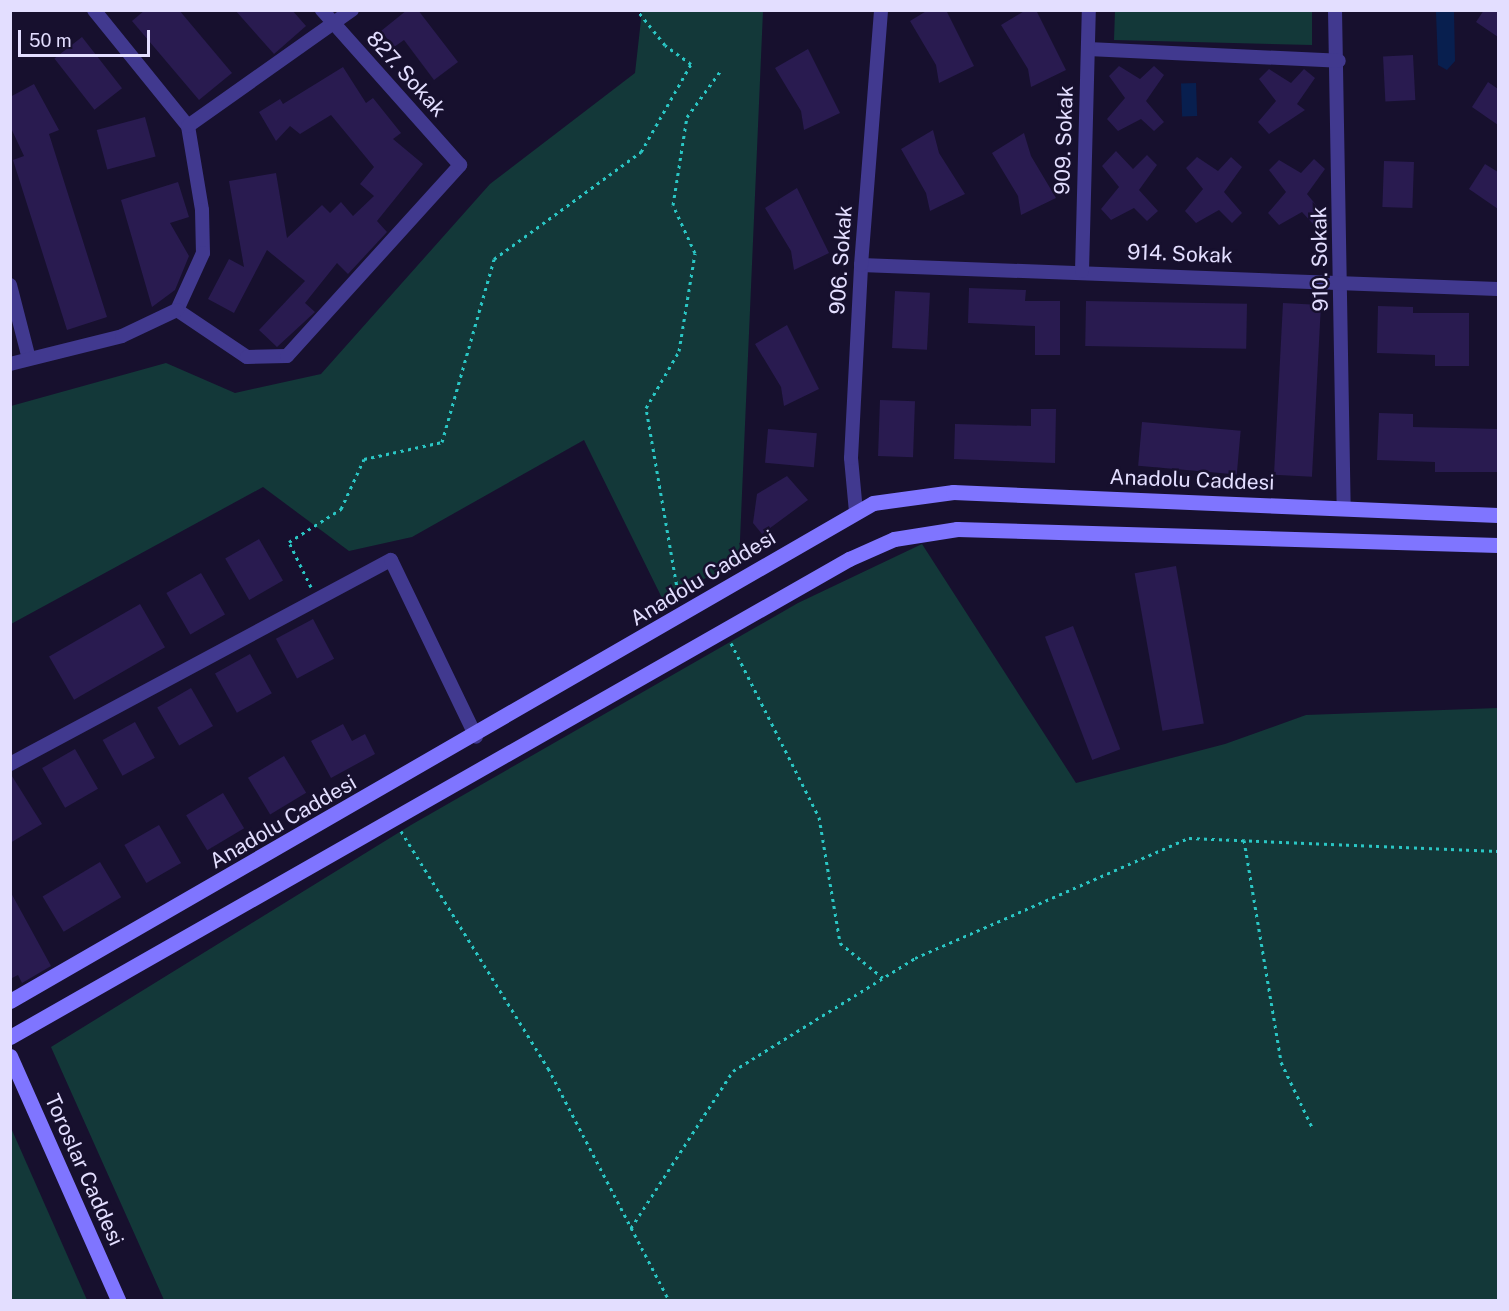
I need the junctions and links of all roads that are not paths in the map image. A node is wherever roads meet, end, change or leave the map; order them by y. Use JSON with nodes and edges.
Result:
{"nodes":[{"id":1,"x":94,"y":10,"type":"edge"},
{"id":2,"x":322,"y":10,"type":"edge"},
{"id":3,"x":352,"y":10,"type":"edge"},
{"id":4,"x":881,"y":10,"type":"edge"},
{"id":5,"x":1089,"y":10,"type":"edge"},
{"id":6,"x":1335,"y":10,"type":"edge"},
{"id":7,"x":333,"y":25,"type":"junction"},
{"id":8,"x":1088,"y":49,"type":"junction"},
{"id":9,"x":1339,"y":61,"type":"junction"},
{"id":10,"x":188,"y":126,"type":"junction"},
{"id":11,"x":861,"y":265,"type":"junction"},
{"id":12,"x":1082,"y":271,"type":"junction"},
{"id":13,"x":1341,"y":280,"type":"junction"},
{"id":14,"x":10,"y":285,"type":"edge"},
{"id":15,"x":1498,"y":289,"type":"edge"},
{"id":16,"x":177,"y":310,"type":"junction"},
{"id":17,"x":29,"y":359,"type":"junction"},
{"id":18,"x":10,"y":364,"type":"edge"},
{"id":19,"x":1344,"y":507,"type":"junction"},
{"id":20,"x":856,"y":512,"type":"junction"},
{"id":21,"x":1498,"y":515,"type":"edge"},
{"id":22,"x":1498,"y":545,"type":"edge"},
{"id":23,"x":476,"y":737,"type":"junction"},
{"id":24,"x":10,"y":764,"type":"edge"},
{"id":25,"x":10,"y":1001,"type":"edge"},
{"id":26,"x":10,"y":1037,"type":"edge"},
{"id":27,"x":10,"y":1056,"type":"edge"},
{"id":28,"x":118,"y":1300,"type":"edge"}],
"edges":[{"from":1,"to":10,"type":"street"},
{"from":2,"to":7,"type":"street","name":"827. Sokak"},
{"from":3,"to":7,"type":"street"},
{"from":4,"to":11,"type":"street","name":"906. Sokak"},
{"from":5,"to":8,"type":"street","name":"909. Sokak"},
{"from":6,"to":9,"type":"street","name":"910. Sokak"},
{"from":7,"to":10,"type":"street"},
{"from":7,"to":16,"type":"street","name":"827. Sokak"},
{"from":8,"to":9,"type":"street"},
{"from":8,"to":12,"type":"street","name":"909. Sokak"},
{"from":9,"to":13,"type":"street","name":"910. Sokak"},
{"from":10,"to":16,"type":"street"},
{"from":11,"to":12,"type":"street","name":"914. Sokak"},
{"from":11,"to":20,"type":"street","name":"906. Sokak"},
{"from":12,"to":13,"type":"street","name":"914. Sokak"},
{"from":13,"to":15,"type":"street","name":"914. Sokak"},
{"from":13,"to":19,"type":"street","name":"910. Sokak"},
{"from":14,"to":17,"type":"street"},
{"from":16,"to":17,"type":"street"},
{"from":17,"to":18,"type":"street"},
{"from":19,"to":20,"type":"main road","name":"Anadolu Caddesi"},
{"from":19,"to":21,"type":"main road","name":"Anadolu Caddesi"},
{"from":20,"to":23,"type":"main road","name":"Anadolu Caddesi"},
{"from":22,"to":26,"type":"main road"},
{"from":23,"to":24,"type":"street"},
{"from":23,"to":25,"type":"main road","name":"Anadolu Caddesi"},
{"from":27,"to":28,"type":"main road","name":"Toroslar Caddesi"}]}
